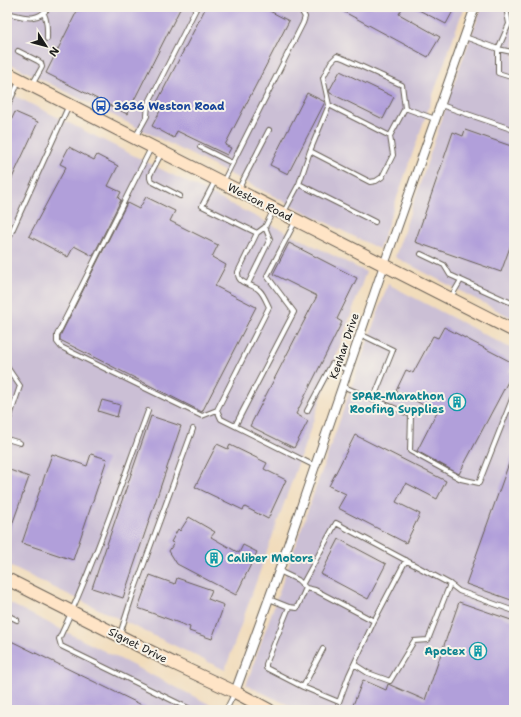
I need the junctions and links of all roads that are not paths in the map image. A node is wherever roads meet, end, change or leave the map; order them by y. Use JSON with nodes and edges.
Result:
{"nodes":[{"id":1,"x":49,"y":7,"type":"edge"},
{"id":2,"x":197,"y":7,"type":"edge"},
{"id":3,"x":296,"y":7,"type":"edge"},
{"id":4,"x":475,"y":7,"type":"edge"},
{"id":5,"x":506,"y":7,"type":"edge"},
{"id":6,"x":7,"y":13,"type":"edge"},
{"id":7,"x":44,"y":14,"type":"junction"},
{"id":8,"x":464,"y":36,"type":"junction"},
{"id":9,"x":47,"y":39,"type":"dead end"},
{"id":10,"x":498,"y":49,"type":"junction"},
{"id":11,"x":18,"y":50,"type":"dead end"},
{"id":12,"x":514,"y":52,"type":"edge"},
{"id":13,"x":7,"y":73,"type":"edge"},
{"id":14,"x":514,"y":78,"type":"edge"},
{"id":15,"x":21,"y":80,"type":"junction"},
{"id":16,"x":32,"y":85,"type":"junction"},
{"id":17,"x":69,"y":104,"type":"junction"},
{"id":18,"x":329,"y":105,"type":"junction"},
{"id":19,"x":440,"y":105,"type":"junction"},
{"id":20,"x":7,"y":107,"type":"edge"},
{"id":21,"x":405,"y":108,"type":"junction"},
{"id":22,"x":435,"y":119,"type":"junction"},
{"id":23,"x":269,"y":130,"type":"dead end"},
{"id":24,"x":514,"y":130,"type":"edge"},
{"id":25,"x":390,"y":136,"type":"junction"},
{"id":26,"x":135,"y":138,"type":"junction"},
{"id":27,"x":200,"y":147,"type":"dead end"},
{"id":28,"x":157,"y":149,"type":"junction"},
{"id":29,"x":310,"y":151,"type":"junction"},
{"id":30,"x":232,"y":163,"type":"junction"},
{"id":31,"x":219,"y":181,"type":"junction"},
{"id":32,"x":299,"y":184,"type":"junction"},
{"id":33,"x":238,"y":190,"type":"junction"},
{"id":34,"x":180,"y":196,"type":"dead end"},
{"id":35,"x":279,"y":211,"type":"junction"},
{"id":36,"x":296,"y":220,"type":"junction"},
{"id":37,"x":375,"y":222,"type":"dead end"},
{"id":38,"x":265,"y":226,"type":"junction"},
{"id":39,"x":257,"y":233,"type":"junction"},
{"id":40,"x":7,"y":242,"type":"edge"},
{"id":41,"x":420,"y":254,"type":"dead end"},
{"id":42,"x":384,"y":265,"type":"junction"},
{"id":43,"x":461,"y":280,"type":"junction"},
{"id":44,"x":248,"y":284,"type":"junction"},
{"id":45,"x":450,"y":298,"type":"junction"},
{"id":46,"x":514,"y":304,"type":"edge"},
{"id":47,"x":514,"y":330,"type":"edge"},
{"id":48,"x":360,"y":334,"type":"junction"},
{"id":49,"x":7,"y":367,"type":"edge"},
{"id":50,"x":348,"y":370,"type":"junction"},
{"id":51,"x":342,"y":386,"type":"junction"},
{"id":52,"x":514,"y":394,"type":"edge"},
{"id":53,"x":373,"y":400,"type":"junction"},
{"id":54,"x":217,"y":410,"type":"junction"},
{"id":55,"x":148,"y":411,"type":"dead end"},
{"id":56,"x":307,"y":411,"type":"dead end"},
{"id":57,"x":7,"y":424,"type":"edge"},
{"id":58,"x":235,"y":426,"type":"junction"},
{"id":59,"x":192,"y":430,"type":"dead end"},
{"id":60,"x":7,"y":439,"type":"edge"},
{"id":61,"x":20,"y":443,"type":"dead end"},
{"id":62,"x":315,"y":466,"type":"junction"},
{"id":63,"x":406,"y":560,"type":"junction"},
{"id":64,"x":279,"y":572,"type":"junction"},
{"id":65,"x":7,"y":579,"type":"edge"},
{"id":66,"x":450,"y":584,"type":"junction"},
{"id":67,"x":304,"y":586,"type":"junction"},
{"id":68,"x":269,"y":599,"type":"junction"},
{"id":69,"x":289,"y":607,"type":"junction"},
{"id":70,"x":514,"y":611,"type":"edge"},
{"id":71,"x":72,"y":612,"type":"junction"},
{"id":72,"x":7,"y":615,"type":"edge"},
{"id":73,"x":17,"y":620,"type":"dead end"},
{"id":74,"x":374,"y":621,"type":"junction"},
{"id":75,"x":120,"y":636,"type":"junction"},
{"id":76,"x":323,"y":649,"type":"dead end"},
{"id":77,"x":354,"y":664,"type":"junction"},
{"id":78,"x":303,"y":687,"type":"junction"},
{"id":79,"x":234,"y":692,"type":"junction"},
{"id":80,"x":192,"y":710,"type":"edge"},
{"id":81,"x":226,"y":710,"type":"edge"},
{"id":82,"x":269,"y":710,"type":"edge"}],
"edges":[{"from":1,"to":7,"type":"lane"},
{"from":2,"to":26,"type":"lane"},
{"from":3,"to":30,"type":"lane"},
{"from":4,"to":8,"type":"street","name":"Kenhar Drive"},
{"from":5,"to":10,"type":"lane"},
{"from":6,"to":7,"type":"lane"},
{"from":7,"to":9,"type":"lane"},
{"from":8,"to":10,"type":"lane"},
{"from":8,"to":19,"type":"street","name":"Kenhar Drive"},
{"from":10,"to":12,"type":"lane"},
{"from":10,"to":14,"type":"lane"},
{"from":11,"to":16,"type":"lane"},
{"from":13,"to":15,"type":"main road","name":"Weston Road"},
{"from":15,"to":16,"type":"main road","name":"Weston Road"},
{"from":15,"to":20,"type":"lane"},
{"from":16,"to":17,"type":"main road","name":"Weston Road"},
{"from":17,"to":26,"type":"main road","name":"Weston Road"},
{"from":17,"to":40,"type":"lane"},
{"from":18,"to":21,"type":"lane"},
{"from":18,"to":25,"type":"lane"},
{"from":18,"to":29,"type":"lane"},
{"from":19,"to":22,"type":"street","name":"Kenhar Drive"},
{"from":19,"to":24,"type":"lane"},
{"from":21,"to":22,"type":"lane"},
{"from":21,"to":25,"type":"lane"},
{"from":22,"to":42,"type":"street","name":"Kenhar Drive"},
{"from":23,"to":33,"type":"lane"},
{"from":25,"to":29,"type":"lane"},
{"from":26,"to":28,"type":"main road","name":"Weston Road"},
{"from":27,"to":30,"type":"lane"},
{"from":28,"to":31,"type":"main road","name":"Weston Road"},
{"from":28,"to":34,"type":"lane"},
{"from":28,"to":54,"type":"lane"},
{"from":29,"to":32,"type":"lane"},
{"from":30,"to":31,"type":"lane"},
{"from":31,"to":33,"type":"main road","name":"Weston Road"},
{"from":31,"to":39,"type":"lane"},
{"from":32,"to":35,"type":"lane"},
{"from":32,"to":37,"type":"lane"},
{"from":33,"to":35,"type":"main road","name":"Weston Road"},
{"from":35,"to":36,"type":"main road","name":"Weston Road"},
{"from":35,"to":38,"type":"lane"},
{"from":36,"to":42,"type":"main road","name":"Weston Road"},
{"from":36,"to":58,"type":"lane"},
{"from":38,"to":39,"type":"lane"},
{"from":38,"to":44,"type":"lane"},
{"from":39,"to":44,"type":"lane"},
{"from":41,"to":43,"type":"lane"},
{"from":42,"to":45,"type":"main road","name":"Weston Road"},
{"from":42,"to":48,"type":"street","name":"Kenhar Drive"},
{"from":43,"to":45,"type":"lane"},
{"from":43,"to":46,"type":"lane"},
{"from":44,"to":54,"type":"lane"},
{"from":45,"to":47,"type":"main road","name":"Weston Road"},
{"from":48,"to":50,"type":"street","name":"Kenhar Drive"},
{"from":48,"to":53,"type":"lane"},
{"from":49,"to":57,"type":"lane"},
{"from":50,"to":51,"type":"street","name":"Kenhar Drive"},
{"from":50,"to":56,"type":"lane"},
{"from":51,"to":53,"type":"lane"},
{"from":51,"to":62,"type":"street","name":"Kenhar Drive"},
{"from":52,"to":53,"type":"lane"},
{"from":54,"to":58,"type":"lane"},
{"from":55,"to":71,"type":"lane"},
{"from":58,"to":62,"type":"lane"},
{"from":59,"to":75,"type":"lane"},
{"from":60,"to":61,"type":"lane"},
{"from":62,"to":64,"type":"street","name":"Kenhar Drive"},
{"from":63,"to":66,"type":"lane"},
{"from":63,"to":67,"type":"lane"},
{"from":63,"to":74,"type":"lane"},
{"from":64,"to":67,"type":"lane"},
{"from":64,"to":68,"type":"street","name":"Kenhar Drive"},
{"from":65,"to":71,"type":"main road","name":"Signet Drive"},
{"from":66,"to":70,"type":"lane"},
{"from":66,"to":77,"type":"lane"},
{"from":67,"to":69,"type":"lane"},
{"from":67,"to":74,"type":"lane"},
{"from":68,"to":69,"type":"lane"},
{"from":68,"to":79,"type":"street","name":"Kenhar Drive"},
{"from":69,"to":78,"type":"lane"},
{"from":71,"to":75,"type":"main road","name":"Signet Drive"},
{"from":71,"to":80,"type":"lane"},
{"from":72,"to":73,"type":"lane"},
{"from":74,"to":77,"type":"lane"},
{"from":75,"to":79,"type":"main road","name":"Signet Drive"},
{"from":76,"to":78,"type":"lane"},
{"from":77,"to":78,"type":"lane"},
{"from":79,"to":81,"type":"lane"},
{"from":79,"to":82,"type":"main road","name":"Signet Drive"}]}
